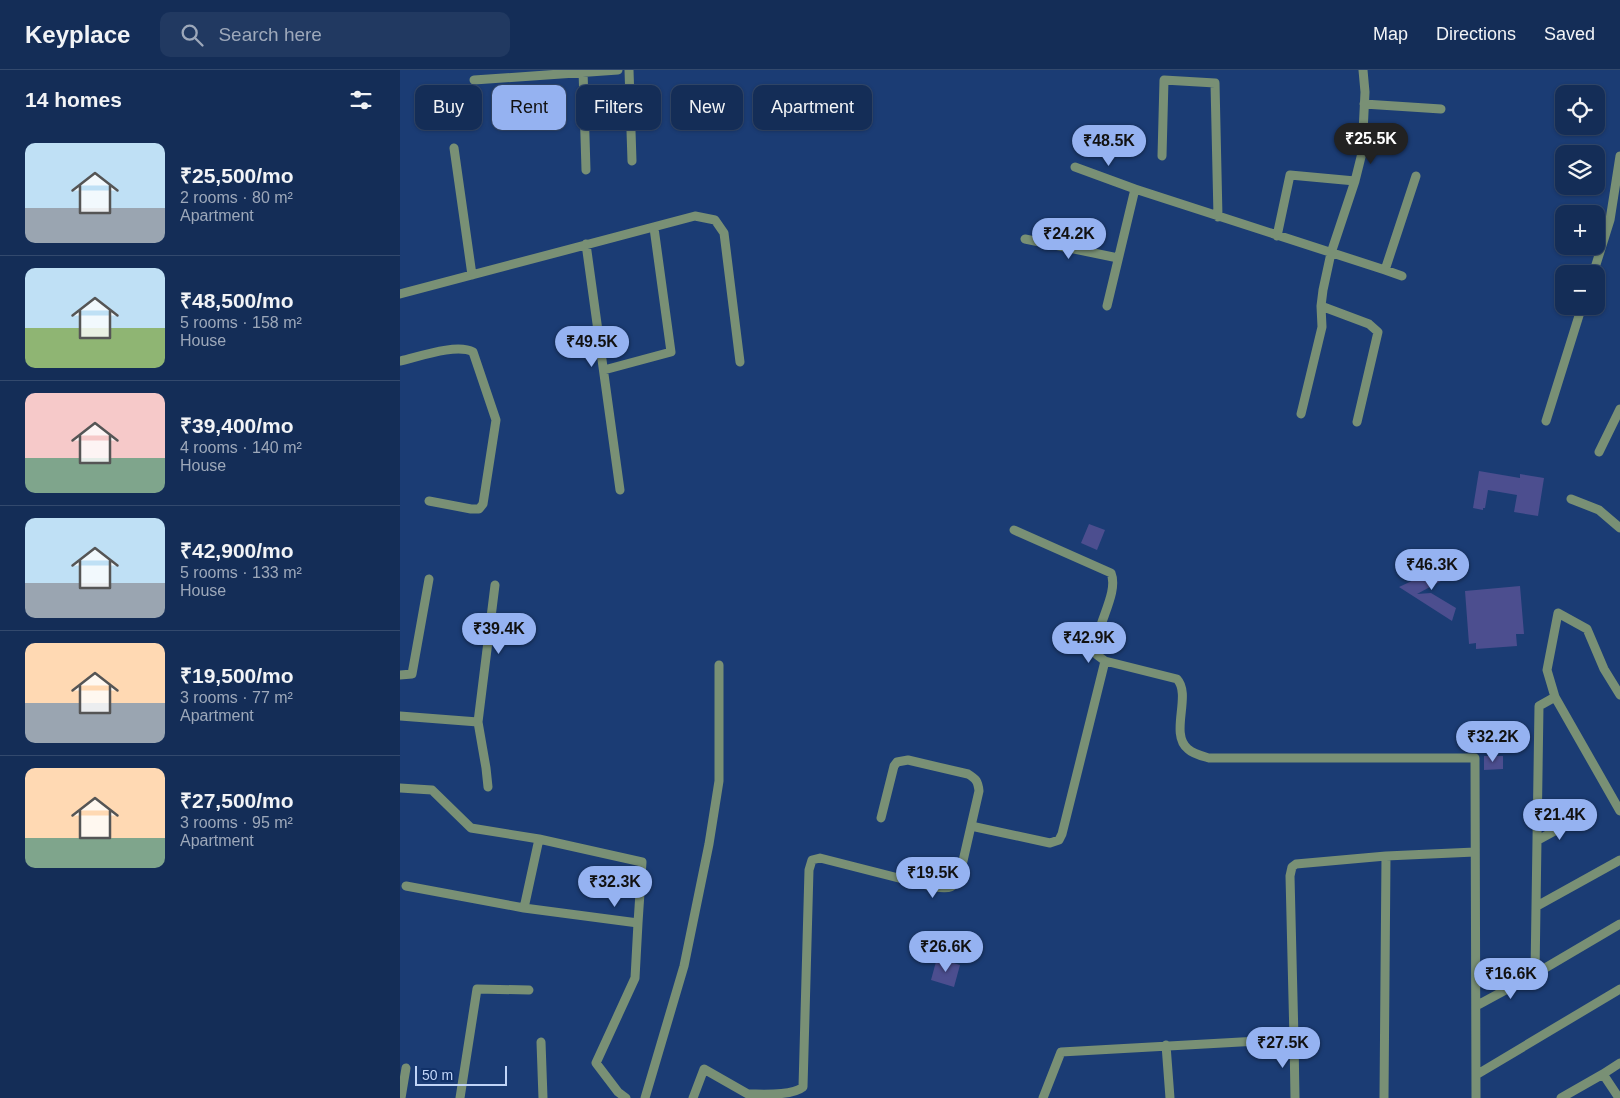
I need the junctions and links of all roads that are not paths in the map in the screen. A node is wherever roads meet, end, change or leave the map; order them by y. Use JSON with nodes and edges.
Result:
{"nodes":[{"id":1,"x":618,"y":70,"type":"edge"},
{"id":2,"x":629,"y":70,"type":"edge"},
{"id":3,"x":1363,"y":70,"type":"edge"},
{"id":4,"x":584,"y":71,"type":"edge"},
{"id":5,"x":474,"y":80,"type":"dead end"},
{"id":6,"x":1364,"y":104,"type":"junction"},
{"id":7,"x":1441,"y":109,"type":"dead end"},
{"id":8,"x":454,"y":148,"type":"dead end"},
{"id":9,"x":1162,"y":156,"type":"dead end"},
{"id":10,"x":1620,"y":156,"type":"edge"},
{"id":11,"x":632,"y":161,"type":"dead end"},
{"id":12,"x":1075,"y":167,"type":"dead end"},
{"id":13,"x":586,"y":170,"type":"dead end"},
{"id":14,"x":1416,"y":176,"type":"dead end"},
{"id":15,"x":1355,"y":181,"type":"junction"},
{"id":16,"x":1134,"y":189,"type":"junction"},
{"id":17,"x":1218,"y":217,"type":"junction"},
{"id":18,"x":654,"y":228,"type":"junction"},
{"id":19,"x":1276,"y":236,"type":"junction"},
{"id":20,"x":1025,"y":239,"type":"dead end"},
{"id":21,"x":586,"y":244,"type":"junction"},
{"id":22,"x":1332,"y":253,"type":"junction"},
{"id":23,"x":1118,"y":258,"type":"junction"},
{"id":24,"x":1596,"y":265,"type":"edge"},
{"id":25,"x":1385,"y":270,"type":"junction"},
{"id":26,"x":472,"y":275,"type":"junction"},
{"id":27,"x":1402,"y":276,"type":"dead end"},
{"id":28,"x":400,"y":294,"type":"edge"},
{"id":29,"x":1107,"y":306,"type":"dead end"},
{"id":30,"x":1321,"y":306,"type":"junction"},
{"id":31,"x":1579,"y":315,"type":"edge"},
{"id":32,"x":400,"y":361,"type":"edge"},
{"id":33,"x":740,"y":362,"type":"dead end"},
{"id":34,"x":604,"y":370,"type":"junction"},
{"id":35,"x":1620,"y":409,"type":"edge"},
{"id":36,"x":1301,"y":414,"type":"dead end"},
{"id":37,"x":1546,"y":421,"type":"dead end"},
{"id":38,"x":1357,"y":422,"type":"dead end"},
{"id":39,"x":1599,"y":452,"type":"dead end"},
{"id":40,"x":620,"y":490,"type":"dead end"},
{"id":41,"x":1571,"y":498,"type":"dead end"},
{"id":42,"x":428,"y":501,"type":"dead end"},
{"id":43,"x":1620,"y":528,"type":"edge"},
{"id":44,"x":1014,"y":530,"type":"dead end"},
{"id":45,"x":429,"y":579,"type":"dead end"},
{"id":46,"x":495,"y":585,"type":"dead end"},
{"id":47,"x":1105,"y":662,"type":"junction"},
{"id":48,"x":718,"y":665,"type":"dead end"},
{"id":49,"x":400,"y":675,"type":"edge"},
{"id":50,"x":1620,"y":695,"type":"edge"},
{"id":51,"x":1555,"y":697,"type":"junction"},
{"id":52,"x":400,"y":716,"type":"edge"},
{"id":53,"x":478,"y":722,"type":"junction"},
{"id":54,"x":488,"y":787,"type":"dead end"},
{"id":55,"x":400,"y":788,"type":"edge"},
{"id":56,"x":1620,"y":811,"type":"edge"},
{"id":57,"x":881,"y":818,"type":"dead end"},
{"id":58,"x":1571,"y":822,"type":"dead end"},
{"id":59,"x":971,"y":826,"type":"junction"},
{"id":60,"x":538,"y":839,"type":"junction"},
{"id":61,"x":1538,"y":840,"type":"junction"},
{"id":62,"x":1475,"y":852,"type":"junction"},
{"id":63,"x":1386,"y":856,"type":"junction"},
{"id":64,"x":1620,"y":860,"type":"edge"},
{"id":65,"x":406,"y":886,"type":"dead end"},
{"id":66,"x":1538,"y":906,"type":"junction"},
{"id":67,"x":524,"y":908,"type":"junction"},
{"id":68,"x":638,"y":923,"type":"junction"},
{"id":69,"x":1620,"y":924,"type":"edge"},
{"id":70,"x":1535,"y":974,"type":"junction"},
{"id":71,"x":1620,"y":989,"type":"edge"},
{"id":72,"x":529,"y":990,"type":"dead end"},
{"id":73,"x":1476,"y":1006,"type":"junction"},
{"id":74,"x":1294,"y":1039,"type":"junction"},
{"id":75,"x":541,"y":1042,"type":"dead end"},
{"id":76,"x":1166,"y":1045,"type":"junction"},
{"id":77,"x":1620,"y":1063,"type":"edge"},
{"id":78,"x":406,"y":1068,"type":"dead end"},
{"id":79,"x":1603,"y":1074,"type":"junction"},
{"id":80,"x":1476,"y":1075,"type":"junction"},
{"id":81,"x":752,"y":1096,"type":"edge"},
{"id":82,"x":401,"y":1098,"type":"edge"},
{"id":83,"x":460,"y":1098,"type":"edge"},
{"id":84,"x":543,"y":1098,"type":"edge"},
{"id":85,"x":626,"y":1098,"type":"edge"},
{"id":86,"x":645,"y":1098,"type":"edge"},
{"id":87,"x":693,"y":1098,"type":"edge"},
{"id":88,"x":1043,"y":1098,"type":"edge"},
{"id":89,"x":1170,"y":1098,"type":"edge"},
{"id":90,"x":1294,"y":1098,"type":"edge"},
{"id":91,"x":1384,"y":1098,"type":"edge"},
{"id":92,"x":1476,"y":1098,"type":"edge"},
{"id":93,"x":1561,"y":1098,"type":"edge"},
{"id":94,"x":1619,"y":1098,"type":"edge"}],
"edges":[{"from":1,"to":4,"type":"street"},
{"from":2,"to":11,"type":"street"},
{"from":3,"to":6,"type":"street"},
{"from":4,"to":5,"type":"street"},
{"from":4,"to":13,"type":"street"},
{"from":6,"to":7,"type":"street"},
{"from":6,"to":15,"type":"street"},
{"from":8,"to":26,"type":"street"},
{"from":9,"to":17,"type":"street"},
{"from":10,"to":24,"type":"street"},
{"from":12,"to":16,"type":"street"},
{"from":14,"to":25,"type":"street"},
{"from":15,"to":19,"type":"street"},
{"from":15,"to":22,"type":"street"},
{"from":16,"to":17,"type":"street"},
{"from":16,"to":23,"type":"street"},
{"from":17,"to":19,"type":"street"},
{"from":18,"to":21,"type":"street"},
{"from":18,"to":33,"type":"street"},
{"from":18,"to":34,"type":"street"},
{"from":19,"to":22,"type":"street"},
{"from":20,"to":23,"type":"street"},
{"from":21,"to":26,"type":"street"},
{"from":21,"to":34,"type":"street"},
{"from":22,"to":25,"type":"street"},
{"from":22,"to":30,"type":"street"},
{"from":23,"to":29,"type":"street"},
{"from":25,"to":27,"type":"street"},
{"from":26,"to":28,"type":"street"},
{"from":30,"to":36,"type":"street"},
{"from":30,"to":38,"type":"street"},
{"from":31,"to":37,"type":"street"},
{"from":32,"to":42,"type":"street"},
{"from":34,"to":40,"type":"street"},
{"from":35,"to":39,"type":"street"},
{"from":41,"to":43,"type":"street"},
{"from":44,"to":47,"type":"street"},
{"from":45,"to":49,"type":"street"},
{"from":46,"to":53,"type":"street"},
{"from":47,"to":59,"type":"street"},
{"from":47,"to":62,"type":"street"},
{"from":48,"to":86,"type":"street"},
{"from":50,"to":51,"type":"street"},
{"from":51,"to":56,"type":"street"},
{"from":51,"to":61,"type":"street"},
{"from":52,"to":53,"type":"street"},
{"from":53,"to":54,"type":"street"},
{"from":55,"to":60,"type":"street"},
{"from":57,"to":59,"type":"street"},
{"from":58,"to":61,"type":"street"},
{"from":59,"to":81,"type":"street"},
{"from":60,"to":67,"type":"street"},
{"from":60,"to":68,"type":"street"},
{"from":61,"to":66,"type":"street"},
{"from":62,"to":63,"type":"street"},
{"from":62,"to":73,"type":"street"},
{"from":63,"to":74,"type":"street"},
{"from":63,"to":91,"type":"street"},
{"from":64,"to":66,"type":"street"},
{"from":65,"to":67,"type":"street"},
{"from":66,"to":70,"type":"street"},
{"from":67,"to":68,"type":"street"},
{"from":68,"to":85,"type":"street"},
{"from":69,"to":70,"type":"street"},
{"from":70,"to":73,"type":"street"},
{"from":71,"to":80,"type":"street"},
{"from":72,"to":83,"type":"street"},
{"from":73,"to":80,"type":"street"},
{"from":74,"to":76,"type":"street"},
{"from":74,"to":90,"type":"street"},
{"from":75,"to":84,"type":"street"},
{"from":76,"to":88,"type":"street"},
{"from":76,"to":89,"type":"street"},
{"from":77,"to":79,"type":"street"},
{"from":78,"to":82,"type":"street"},
{"from":79,"to":93,"type":"street"},
{"from":79,"to":94,"type":"street"},
{"from":80,"to":92,"type":"street"},
{"from":81,"to":87,"type":"street"}]}
